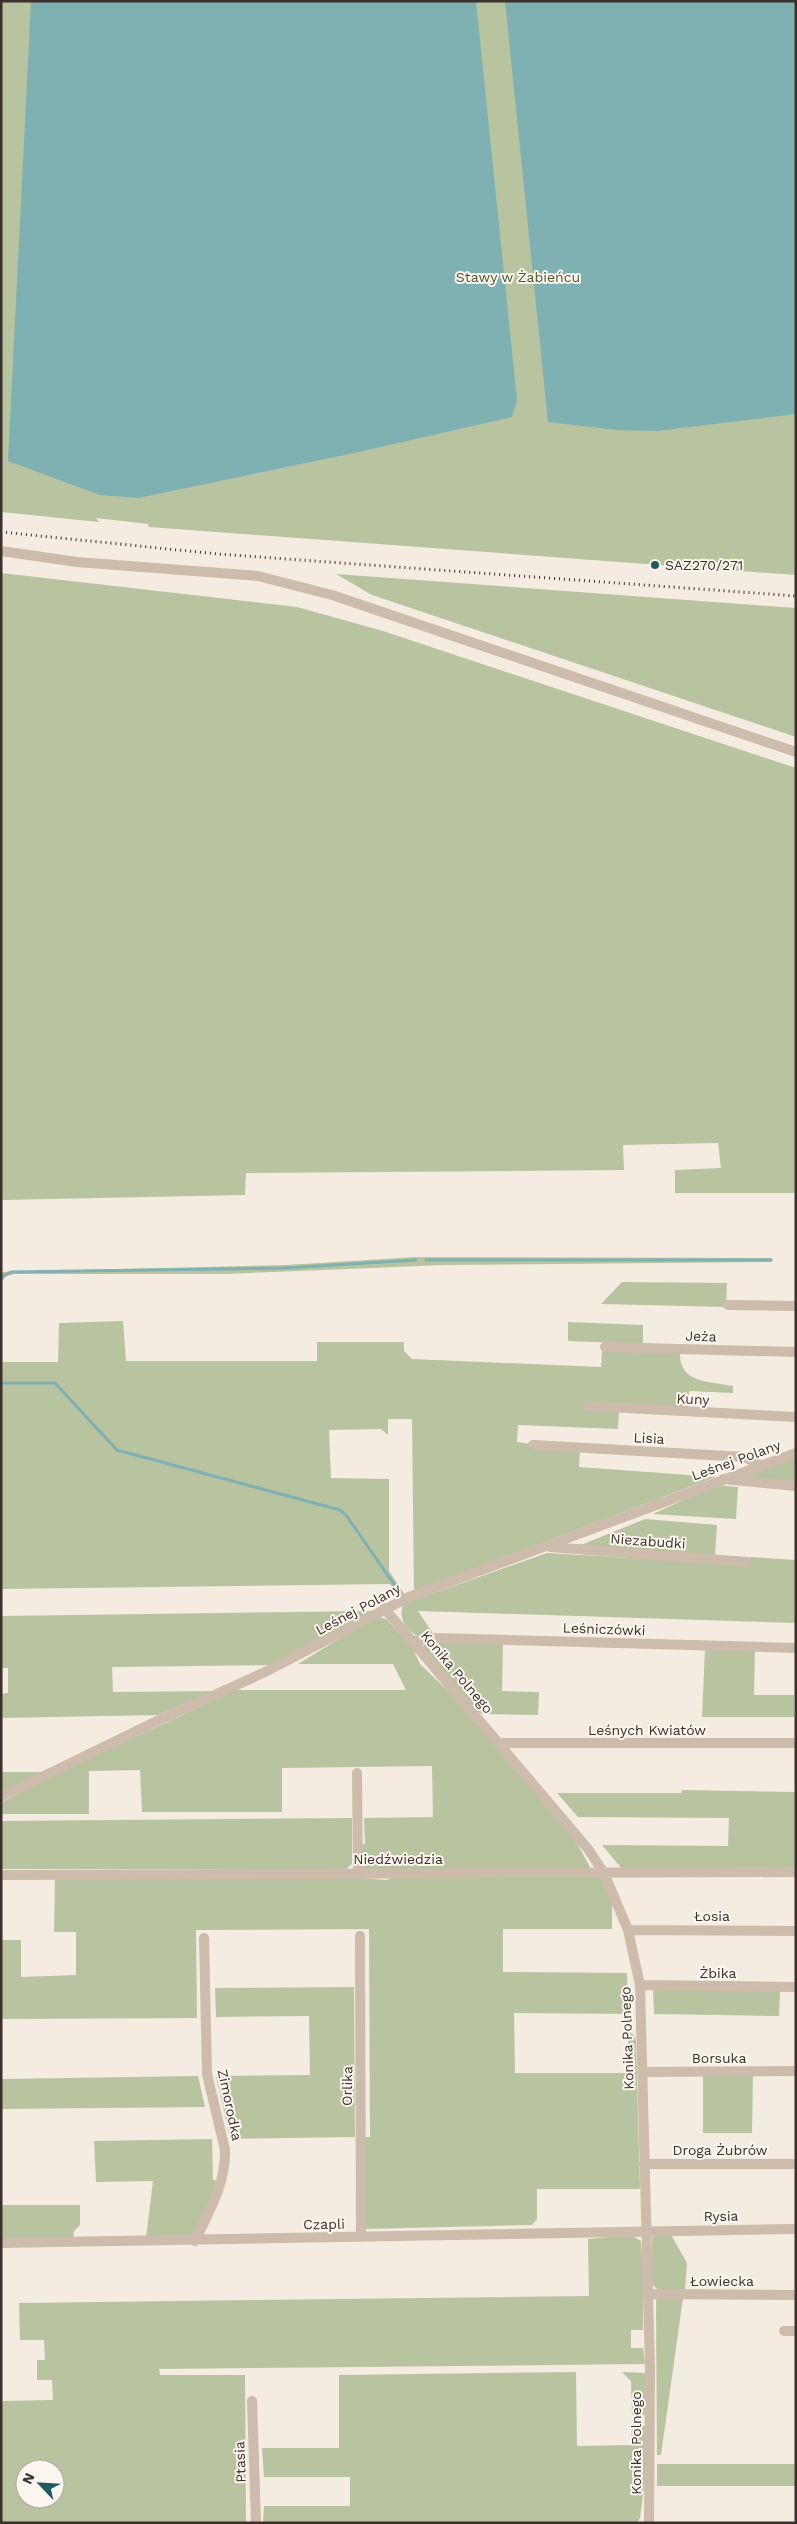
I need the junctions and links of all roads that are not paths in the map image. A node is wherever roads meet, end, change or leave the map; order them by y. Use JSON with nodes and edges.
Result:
{"nodes":[{"id":1,"x":1,"y":551,"type":"edge"},
{"id":2,"x":796,"y":752,"type":"edge"},
{"id":3,"x":728,"y":1305,"type":"dead end"},
{"id":4,"x":796,"y":1306,"type":"edge"},
{"id":5,"x":605,"y":1347,"type":"dead end"},
{"id":6,"x":796,"y":1352,"type":"edge"},
{"id":7,"x":588,"y":1406,"type":"dead end"},
{"id":8,"x":796,"y":1417,"type":"edge"},
{"id":9,"x":533,"y":1445,"type":"dead end"},
{"id":10,"x":796,"y":1452,"type":"edge"},
{"id":11,"x":762,"y":1466,"type":"junction"},
{"id":12,"x":722,"y":1479,"type":"junction"},
{"id":13,"x":796,"y":1486,"type":"edge"},
{"id":14,"x":546,"y":1547,"type":"junction"},
{"id":15,"x":747,"y":1562,"type":"dead end"},
{"id":16,"x":384,"y":1608,"type":"junction"},
{"id":17,"x":412,"y":1641,"type":"junction"},
{"id":18,"x":796,"y":1648,"type":"edge"},
{"id":19,"x":499,"y":1743,"type":"junction"},
{"id":20,"x":796,"y":1743,"type":"edge"},
{"id":21,"x":357,"y":1773,"type":"dead end"},
{"id":22,"x":1,"y":1797,"type":"edge"},
{"id":23,"x":796,"y":1872,"type":"edge"},
{"id":24,"x":358,"y":1873,"type":"junction"},
{"id":25,"x":604,"y":1873,"type":"junction"},
{"id":26,"x":1,"y":1875,"type":"edge"},
{"id":27,"x":628,"y":1930,"type":"junction"},
{"id":28,"x":796,"y":1930,"type":"edge"},
{"id":29,"x":360,"y":1936,"type":"dead end"},
{"id":30,"x":204,"y":1938,"type":"dead end"},
{"id":31,"x":640,"y":1985,"type":"junction"},
{"id":32,"x":796,"y":1987,"type":"edge"},
{"id":33,"x":796,"y":2071,"type":"edge"},
{"id":34,"x":642,"y":2072,"type":"junction"},
{"id":35,"x":644,"y":2164,"type":"junction"},
{"id":36,"x":796,"y":2164,"type":"edge"},
{"id":37,"x":796,"y":2229,"type":"edge"},
{"id":38,"x":647,"y":2231,"type":"junction"},
{"id":39,"x":360,"y":2237,"type":"junction"},
{"id":40,"x":195,"y":2241,"type":"junction"},
{"id":41,"x":1,"y":2243,"type":"edge"},
{"id":42,"x":647,"y":2294,"type":"junction"},
{"id":43,"x":796,"y":2294,"type":"edge"},
{"id":44,"x":784,"y":2331,"type":"dead end"},
{"id":45,"x":796,"y":2331,"type":"edge"},
{"id":46,"x":252,"y":2401,"type":"dead end"},
{"id":47,"x":256,"y":2523,"type":"edge"},
{"id":48,"x":649,"y":2523,"type":"edge"}],
"edges":[{"from":1,"to":2,"type":"street"},
{"from":3,"to":4,"type":"street"},
{"from":5,"to":6,"type":"street","name":"Jeża"},
{"from":7,"to":8,"type":"street","name":"Kuny"},
{"from":9,"to":11,"type":"street","name":"Lisia"},
{"from":10,"to":11,"type":"street","name":"Leśnej Polany"},
{"from":11,"to":12,"type":"street","name":"Leśnej Polany"},
{"from":12,"to":13,"type":"street"},
{"from":12,"to":14,"type":"street","name":"Leśnej Polany"},
{"from":14,"to":15,"type":"street","name":"Niezabudki"},
{"from":14,"to":16,"type":"street","name":"Leśnej Polany"},
{"from":16,"to":17,"type":"street","name":"Konika Polnego"},
{"from":16,"to":22,"type":"street","name":"Leśnej Polany"},
{"from":17,"to":18,"type":"street","name":"Leśniczówki"},
{"from":17,"to":19,"type":"street","name":"Konika Polnego"},
{"from":19,"to":20,"type":"street","name":"Leśnych Kwiatów"},
{"from":19,"to":25,"type":"street","name":"Konika Polnego"},
{"from":21,"to":24,"type":"street"},
{"from":23,"to":25,"type":"street","name":"Niedźwiedzia"},
{"from":24,"to":25,"type":"street","name":"Niedźwiedzia"},
{"from":24,"to":26,"type":"street","name":"Niedźwiedzia"},
{"from":25,"to":27,"type":"street","name":"Konika Polnego"},
{"from":27,"to":28,"type":"street","name":"Łosia"},
{"from":27,"to":31,"type":"street","name":"Konika Polnego"},
{"from":29,"to":39,"type":"street","name":"Orlika"},
{"from":30,"to":40,"type":"street","name":"Zimorodka"},
{"from":31,"to":32,"type":"street","name":"Żbika"},
{"from":31,"to":34,"type":"street","name":"Konika Polnego"},
{"from":33,"to":34,"type":"street","name":"Borsuka"},
{"from":34,"to":35,"type":"street","name":"Konika Polnego"},
{"from":35,"to":36,"type":"street","name":"Droga Żubrów"},
{"from":35,"to":38,"type":"street","name":"Konika Polnego"},
{"from":37,"to":38,"type":"street","name":"Rysia"},
{"from":38,"to":39,"type":"street","name":"Czapli"},
{"from":38,"to":42,"type":"street","name":"Konika Polnego"},
{"from":39,"to":40,"type":"street","name":"Czapli"},
{"from":40,"to":41,"type":"street","name":"Czapli"},
{"from":42,"to":43,"type":"street","name":"Łowiecka"},
{"from":42,"to":48,"type":"street","name":"Konika Polnego"},
{"from":44,"to":45,"type":"street"},
{"from":46,"to":47,"type":"street","name":"Ptasia"}]}
